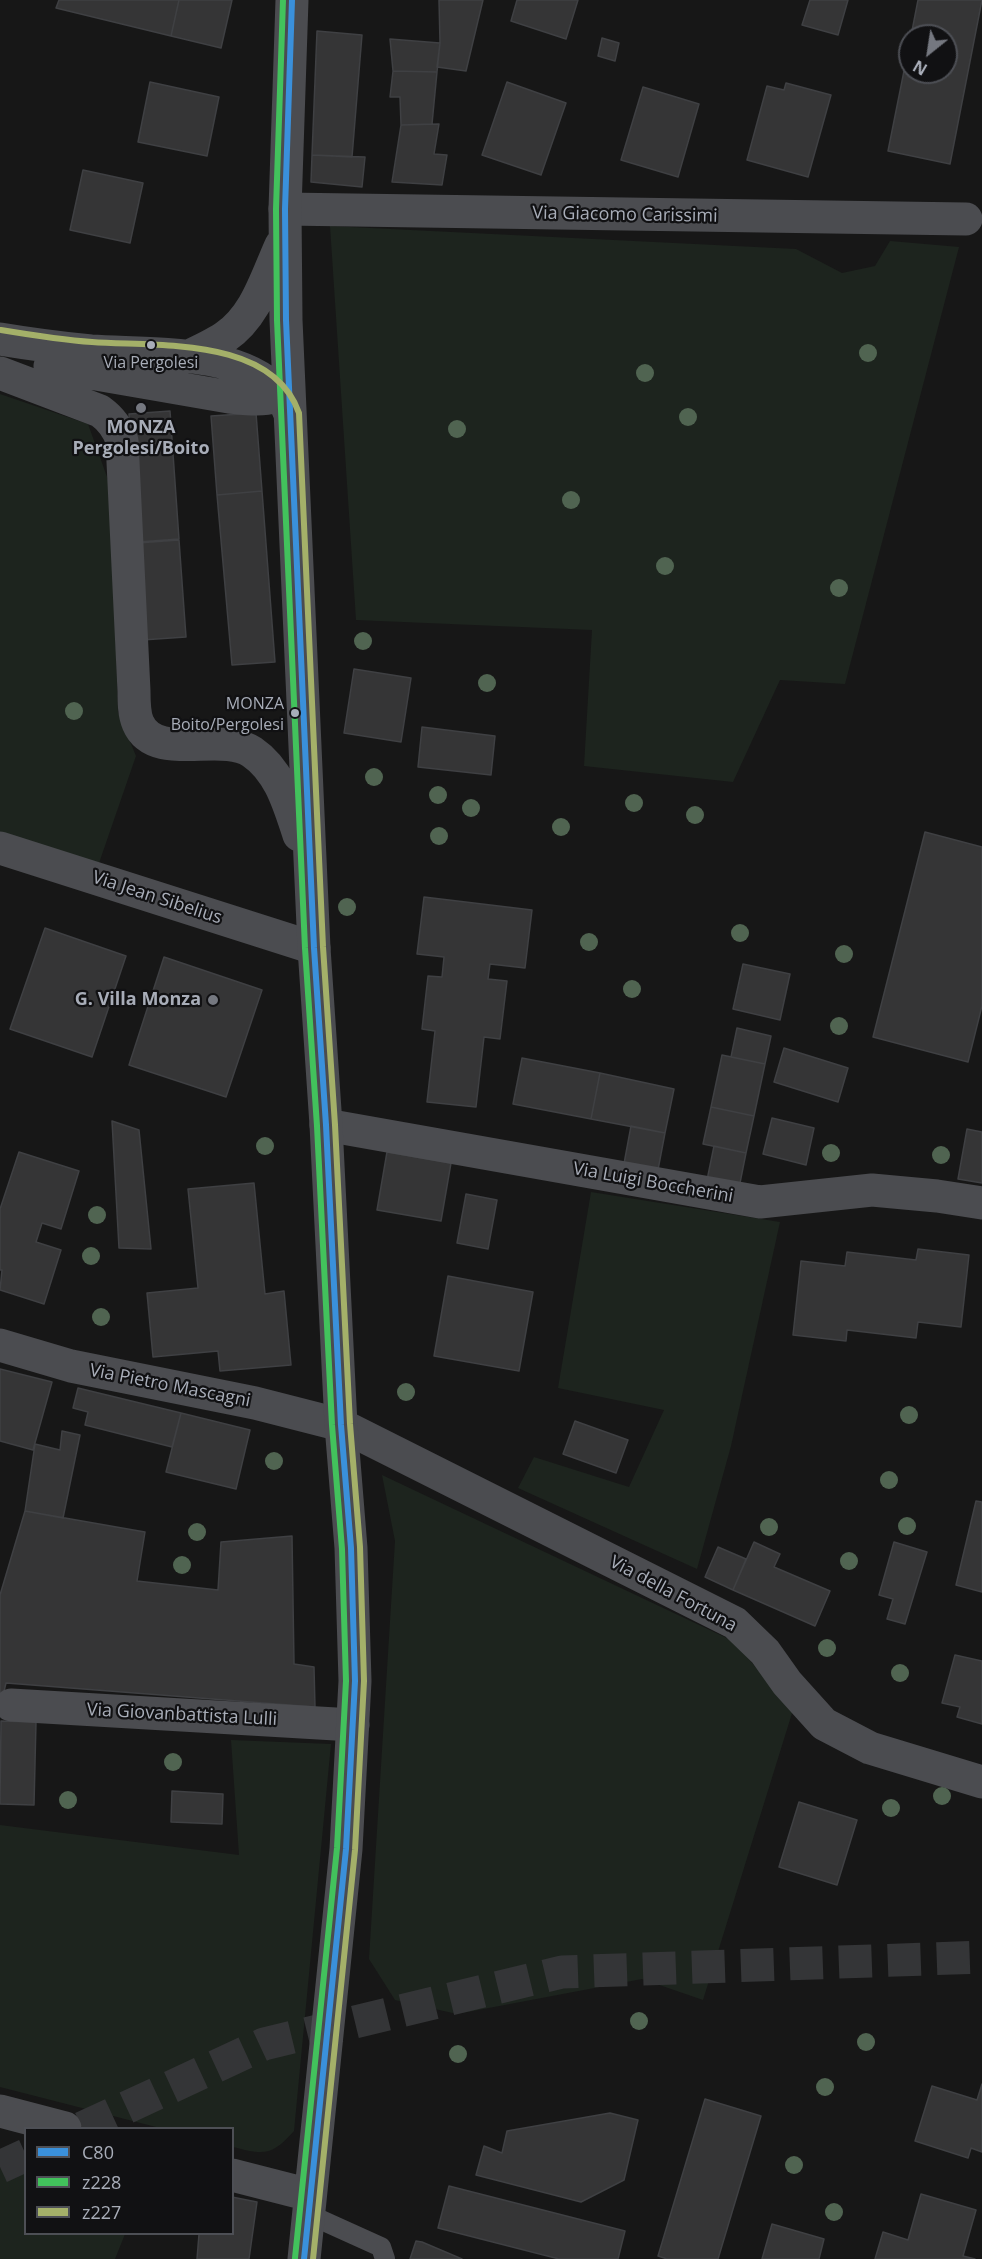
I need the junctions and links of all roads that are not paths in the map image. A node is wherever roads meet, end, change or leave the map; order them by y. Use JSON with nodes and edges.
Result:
{"nodes":[{"id":1,"x":292,"y":0,"type":"edge"},
{"id":2,"x":966,"y":219,"type":"dead end"},
{"id":3,"x":285,"y":222,"type":"junction"},
{"id":4,"x":0,"y":339,"type":"edge"},
{"id":5,"x":0,"y":350,"type":"edge"},
{"id":6,"x":187,"y":357,"type":"junction"},
{"id":7,"x":0,"y":373,"type":"edge"},
{"id":8,"x":278,"y":396,"type":"junction"},
{"id":9,"x":0,"y":848,"type":"edge"},
{"id":10,"x":310,"y":872,"type":"junction"},
{"id":11,"x":314,"y":948,"type":"junction"},
{"id":12,"x":326,"y":1125,"type":"junction"},
{"id":13,"x":982,"y":1203,"type":"edge"},
{"id":14,"x":0,"y":1345,"type":"edge"},
{"id":15,"x":341,"y":1425,"type":"junction"},
{"id":16,"x":11,"y":1705,"type":"dead end"},
{"id":17,"x":353,"y":1725,"type":"junction"},
{"id":18,"x":982,"y":1782,"type":"edge"},
{"id":19,"x":0,"y":2111,"type":"edge"},
{"id":20,"x":61,"y":2127,"type":"edge"},
{"id":21,"x":234,"y":2176,"type":"edge"},
{"id":22,"x":309,"y":2205,"type":"junction"},
{"id":23,"x":304,"y":2259,"type":"edge"},
{"id":24,"x":385,"y":2259,"type":"edge"}],
"edges":[{"from":1,"to":3,"type":"street"},
{"from":2,"to":3,"type":"street","name":"Via Giacomo Carissimi"},
{"from":3,"to":6,"type":"street"},
{"from":3,"to":8,"type":"street"},
{"from":4,"to":6,"type":"street"},
{"from":5,"to":8,"type":"street"},
{"from":6,"to":8,"type":"street"},
{"from":7,"to":10,"type":"street"},
{"from":8,"to":10,"type":"street"},
{"from":9,"to":11,"type":"street","name":"Via Jean Sibelius"},
{"from":10,"to":11,"type":"street"},
{"from":11,"to":12,"type":"street"},
{"from":12,"to":13,"type":"street","name":"Via Luigi Boccherini"},
{"from":12,"to":15,"type":"street"},
{"from":14,"to":15,"type":"street","name":"Via Pietro Mascagni"},
{"from":15,"to":17,"type":"street"},
{"from":15,"to":18,"type":"street","name":"Via della Fortuna"},
{"from":16,"to":17,"type":"street","name":"Via Giovanbattista Lulli"},
{"from":17,"to":22,"type":"street"},
{"from":19,"to":20,"type":"street"},
{"from":21,"to":22,"type":"street"},
{"from":22,"to":23,"type":"street"},
{"from":22,"to":24,"type":"lane"}]}
